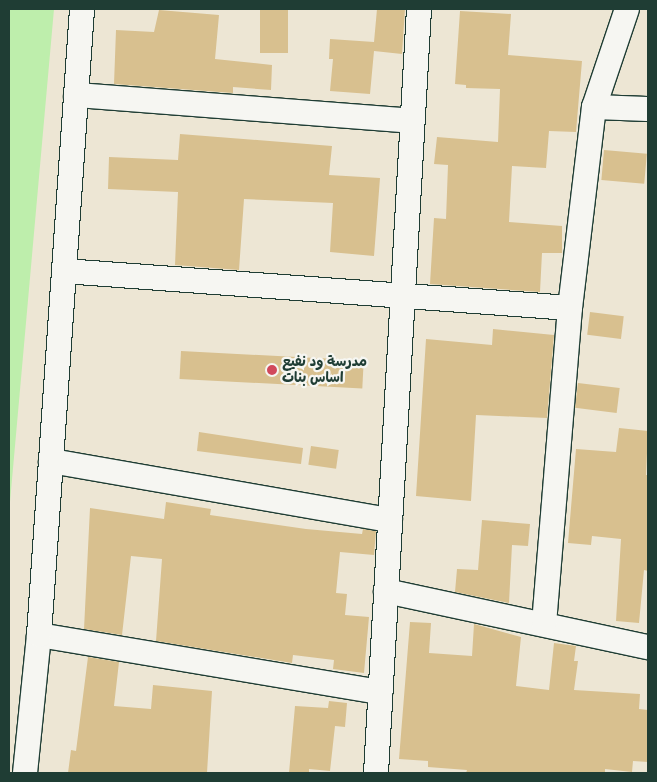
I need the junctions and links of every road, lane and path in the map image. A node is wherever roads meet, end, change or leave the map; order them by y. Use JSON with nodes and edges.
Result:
{"nodes":[{"id":1,"x":82,"y":9,"type":"edge"},
{"id":2,"x":419,"y":9,"type":"edge"},
{"id":3,"x":627,"y":9,"type":"edge"},
{"id":4,"x":76,"y":95,"type":"junction"},
{"id":5,"x":594,"y":107,"type":"junction"},
{"id":6,"x":648,"y":109,"type":"edge"},
{"id":7,"x":412,"y":121,"type":"junction"},
{"id":8,"x":64,"y":271,"type":"junction"},
{"id":9,"x":402,"y":295,"type":"junction"},
{"id":10,"x":570,"y":308,"type":"junction"},
{"id":11,"x":51,"y":461,"type":"junction"},
{"id":12,"x":390,"y":520,"type":"junction"},
{"id":13,"x":386,"y":591,"type":"junction"},
{"id":14,"x":544,"y":624,"type":"junction"},
{"id":15,"x":39,"y":635,"type":"junction"},
{"id":16,"x":648,"y":647,"type":"edge"},
{"id":17,"x":380,"y":692,"type":"junction"},
{"id":18,"x":25,"y":773,"type":"edge"},
{"id":19,"x":376,"y":773,"type":"edge"}],
"edges":[{"from":1,"to":4,"type":"street"},
{"from":2,"to":7,"type":"street"},
{"from":3,"to":5,"type":"street"},
{"from":4,"to":7,"type":"street"},
{"from":4,"to":8,"type":"street"},
{"from":5,"to":6,"type":"street"},
{"from":5,"to":10,"type":"street"},
{"from":7,"to":9,"type":"street"},
{"from":8,"to":9,"type":"street"},
{"from":8,"to":11,"type":"street"},
{"from":9,"to":10,"type":"street"},
{"from":9,"to":12,"type":"street"},
{"from":10,"to":14,"type":"street"},
{"from":11,"to":12,"type":"street"},
{"from":11,"to":15,"type":"street"},
{"from":12,"to":13,"type":"street"},
{"from":13,"to":14,"type":"street"},
{"from":13,"to":17,"type":"street"},
{"from":14,"to":16,"type":"street"},
{"from":15,"to":17,"type":"street"},
{"from":15,"to":18,"type":"street"},
{"from":17,"to":19,"type":"street"}]}
